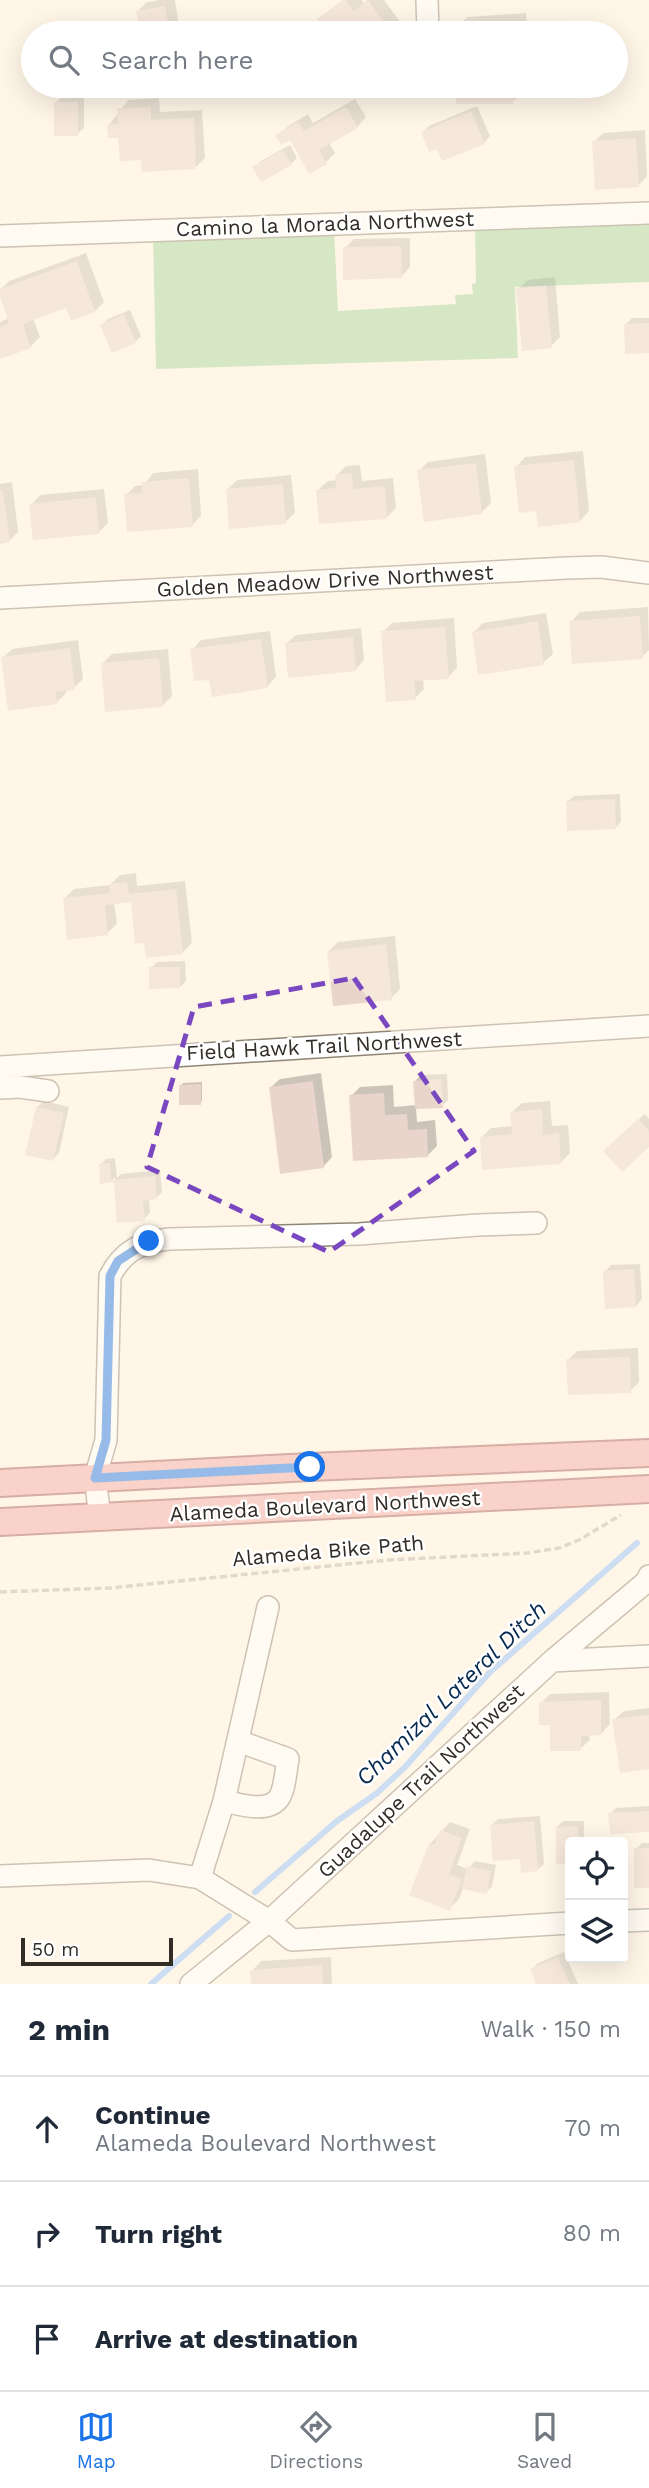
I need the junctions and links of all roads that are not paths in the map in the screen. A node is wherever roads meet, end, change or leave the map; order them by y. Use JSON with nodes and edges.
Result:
{"nodes":[{"id":1,"x":427,"y":0,"type":"edge"},
{"id":2,"x":428,"y":21,"type":"edge"},
{"id":3,"x":649,"y":213,"type":"edge"},
{"id":4,"x":0,"y":236,"type":"edge"},
{"id":5,"x":649,"y":573,"type":"edge"},
{"id":6,"x":0,"y":598,"type":"edge"},
{"id":7,"x":649,"y":1026,"type":"edge"},
{"id":8,"x":0,"y":1067,"type":"edge"},
{"id":9,"x":0,"y":1088,"type":"edge"},
{"id":10,"x":48,"y":1091,"type":"dead end"},
{"id":11,"x":536,"y":1223,"type":"dead end"},
{"id":12,"x":649,"y":1453,"type":"edge"},
{"id":13,"x":95,"y":1478,"type":"junction"},
{"id":14,"x":0,"y":1483,"type":"edge"},
{"id":15,"x":649,"y":1489,"type":"edge"},
{"id":16,"x":100,"y":1517,"type":"junction"},
{"id":17,"x":0,"y":1522,"type":"edge"},
{"id":18,"x":649,"y":1576,"type":"edge"},
{"id":19,"x":268,"y":1607,"type":"dead end"},
{"id":20,"x":649,"y":1656,"type":"edge"},
{"id":21,"x":552,"y":1661,"type":"junction"},
{"id":22,"x":237,"y":1741,"type":"junction"},
{"id":23,"x":224,"y":1801,"type":"junction"},
{"id":24,"x":0,"y":1876,"type":"edge"},
{"id":25,"x":200,"y":1878,"type":"junction"},
{"id":26,"x":649,"y":1920,"type":"edge"},
{"id":27,"x":269,"y":1921,"type":"junction"},
{"id":28,"x":628,"y":1921,"type":"edge"},
{"id":29,"x":565,"y":1923,"type":"edge"},
{"id":30,"x":191,"y":1984,"type":"edge"}],
"edges":[{"from":1,"to":2,"type":"street"},
{"from":3,"to":4,"type":"street","name":"Camino la Morada Northwest"},
{"from":5,"to":6,"type":"street","name":"Golden Meadow Drive Northwest"},
{"from":7,"to":8,"type":"street","name":"Field Hawk Trail Northwest"},
{"from":9,"to":10,"type":"street"},
{"from":11,"to":13,"type":"street"},
{"from":12,"to":13,"type":"main road","name":"Alameda Boulevard Northwest"},
{"from":13,"to":14,"type":"main road","name":"Alameda Boulevard Northwest"},
{"from":13,"to":16,"type":"street"},
{"from":15,"to":16,"type":"main road","name":"Alameda Boulevard Northwest"},
{"from":16,"to":17,"type":"main road","name":"Alameda Boulevard Northwest"},
{"from":18,"to":21,"type":"street","name":"Guadalupe Trail Northwest"},
{"from":19,"to":22,"type":"street"},
{"from":20,"to":21,"type":"street"},
{"from":21,"to":27,"type":"street","name":"Guadalupe Trail Northwest"},
{"from":22,"to":23,"type":"street"},
{"from":22,"to":23,"type":"street"},
{"from":23,"to":25,"type":"street"},
{"from":24,"to":25,"type":"street"},
{"from":25,"to":27,"type":"street"},
{"from":26,"to":28,"type":"street"},
{"from":27,"to":29,"type":"street"},
{"from":27,"to":30,"type":"street","name":"Guadalupe Trail Northwest"}]}
